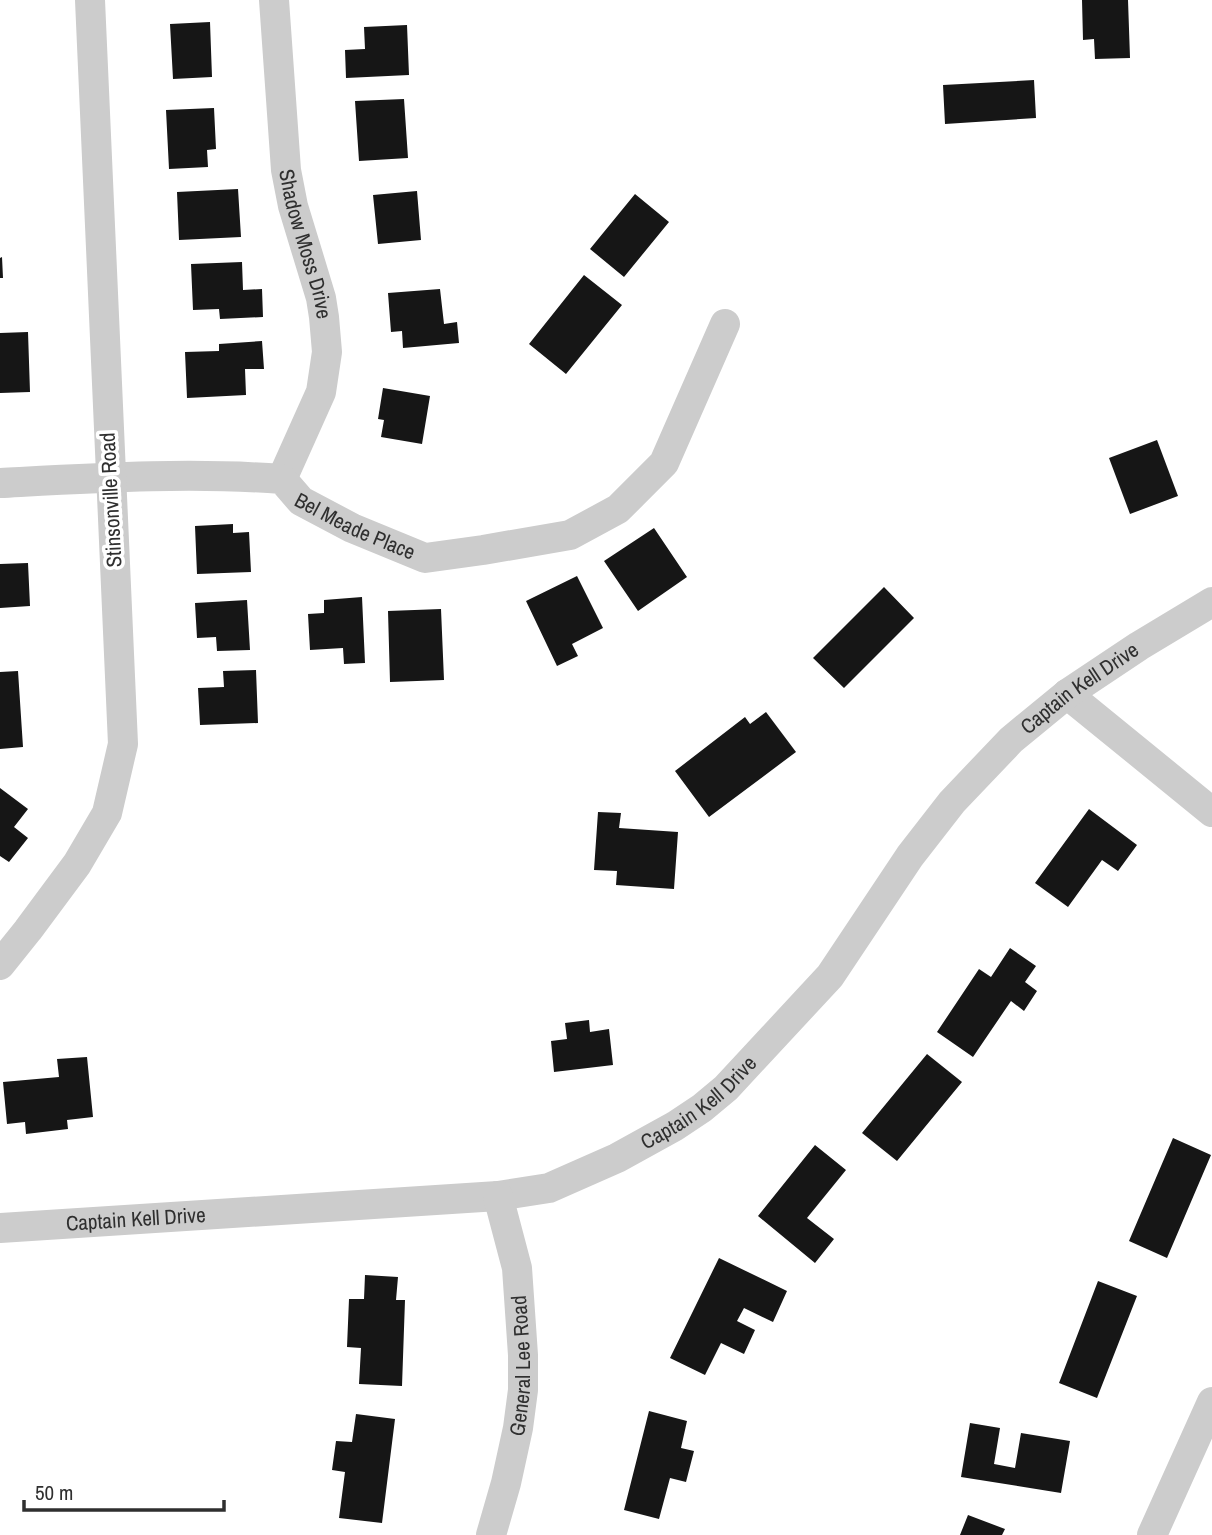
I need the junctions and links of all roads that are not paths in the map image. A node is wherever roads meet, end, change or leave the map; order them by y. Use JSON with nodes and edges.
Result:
{"nodes":[{"id":1,"x":90,"y":0,"type":"edge"},
{"id":2,"x":274,"y":0,"type":"edge"},
{"id":3,"x":725,"y":324,"type":"dead end"},
{"id":4,"x":110,"y":477,"type":"junction"},
{"id":5,"x":282,"y":479,"type":"junction"},
{"id":6,"x":0,"y":483,"type":"edge"},
{"id":7,"x":1212,"y":602,"type":"edge"},
{"id":8,"x":1067,"y":694,"type":"junction"},
{"id":9,"x":1212,"y":811,"type":"edge"},
{"id":10,"x":0,"y":965,"type":"edge"},
{"id":11,"x":498,"y":1196,"type":"junction"},
{"id":12,"x":0,"y":1228,"type":"edge"},
{"id":13,"x":1212,"y":1402,"type":"edge"},
{"id":14,"x":491,"y":1535,"type":"edge"},
{"id":15,"x":1152,"y":1535,"type":"edge"}],
"edges":[{"from":1,"to":4,"type":"street","name":"Stinsonville Road"},
{"from":2,"to":5,"type":"street","name":"Shadow Moss Drive"},
{"from":3,"to":5,"type":"street","name":"Bel Meade Place"},
{"from":4,"to":5,"type":"street","name":"Bel Meade Place"},
{"from":4,"to":6,"type":"street","name":"Bel Meade Place"},
{"from":4,"to":10,"type":"street","name":"Stinsonville Road"},
{"from":7,"to":8,"type":"street","name":"Captain Kell Drive"},
{"from":8,"to":9,"type":"street"},
{"from":8,"to":11,"type":"street","name":"Captain Kell Drive"},
{"from":11,"to":12,"type":"street","name":"Captain Kell Drive"},
{"from":11,"to":14,"type":"street","name":"General Lee Road"},
{"from":13,"to":15,"type":"street"}]}
